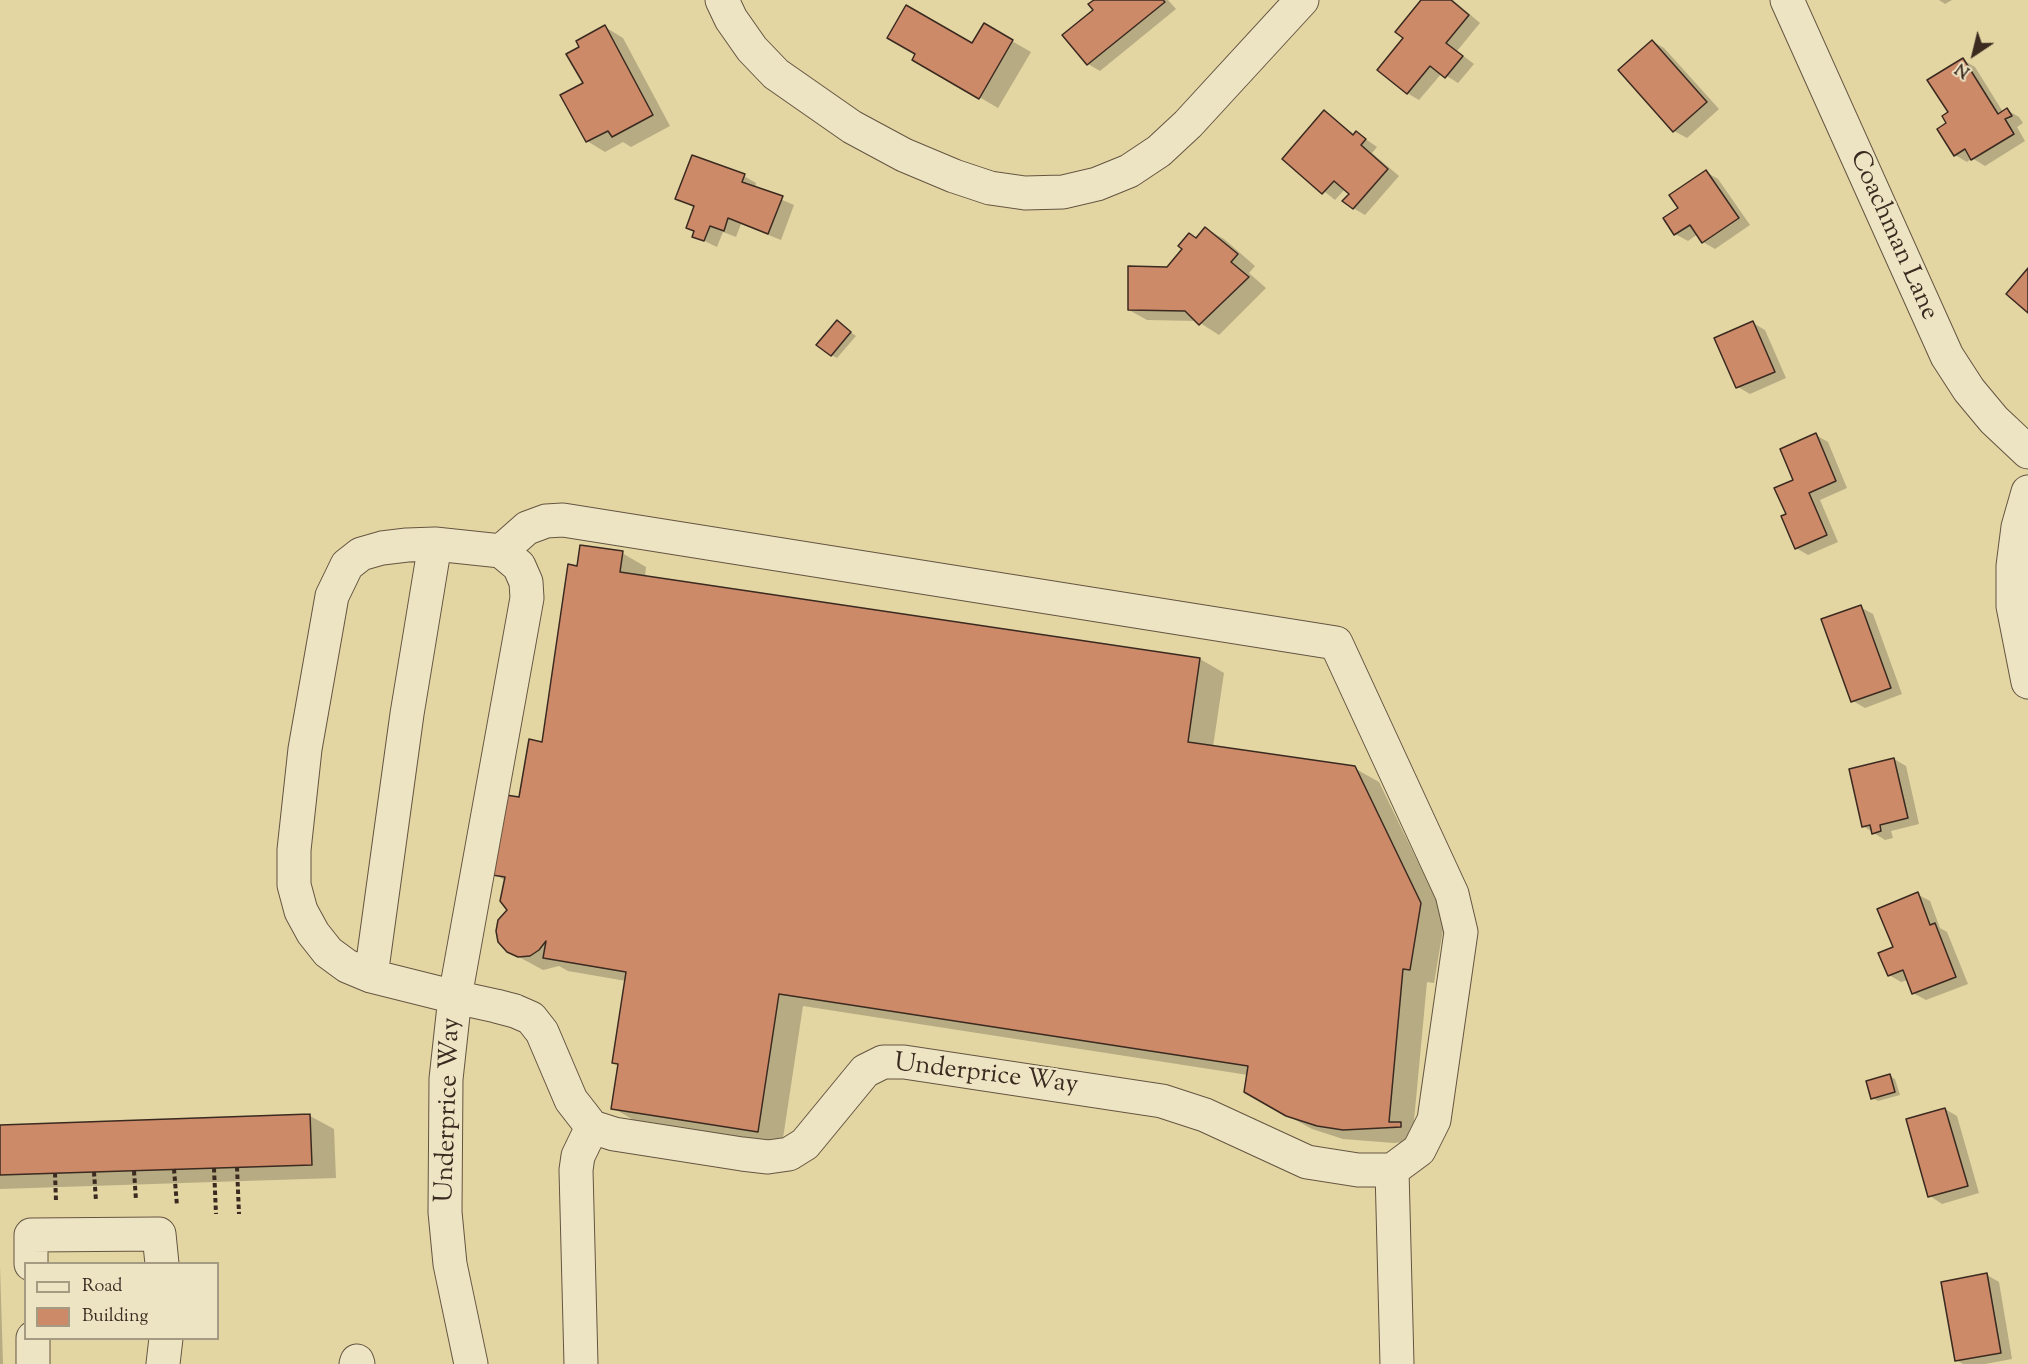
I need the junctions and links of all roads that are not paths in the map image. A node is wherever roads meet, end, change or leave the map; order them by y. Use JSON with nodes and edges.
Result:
{"nodes":[{"id":1,"x":722,"y":0,"type":"edge"},
{"id":2,"x":1302,"y":0,"type":"edge"},
{"id":3,"x":1787,"y":0,"type":"edge"},
{"id":4,"x":2028,"y":452,"type":"edge"},
{"id":5,"x":2028,"y":492,"type":"edge"},
{"id":6,"x":435,"y":544,"type":"junction"},
{"id":7,"x":501,"y":551,"type":"junction"},
{"id":8,"x":2028,"y":682,"type":"edge"},
{"id":9,"x":371,"y":976,"type":"junction"},
{"id":10,"x":456,"y":997,"type":"junction"},
{"id":11,"x":592,"y":1128,"type":"junction"},
{"id":12,"x":1392,"y":1170,"type":"junction"},
{"id":13,"x":31,"y":1262,"type":"edge"},
{"id":14,"x":162,"y":1262,"type":"edge"},
{"id":15,"x":33,"y":1340,"type":"edge"},
{"id":16,"x":166,"y":1340,"type":"edge"},
{"id":17,"x":33,"y":1364,"type":"edge"},
{"id":18,"x":163,"y":1364,"type":"edge"},
{"id":19,"x":471,"y":1364,"type":"edge"},
{"id":20,"x":581,"y":1364,"type":"edge"},
{"id":21,"x":1397,"y":1364,"type":"edge"}],
"edges":[{"from":1,"to":2,"type":"street"},
{"from":3,"to":4,"type":"street","name":"Coachman Lane"},
{"from":5,"to":8,"type":"street"},
{"from":6,"to":7,"type":"street"},
{"from":6,"to":9,"type":"street"},
{"from":6,"to":9,"type":"street"},
{"from":7,"to":10,"type":"street"},
{"from":7,"to":12,"type":"street"},
{"from":9,"to":10,"type":"street"},
{"from":10,"to":11,"type":"street","name":"Underprice Way"},
{"from":10,"to":19,"type":"street","name":"Underprice Way"},
{"from":11,"to":12,"type":"street","name":"Underprice Way"},
{"from":11,"to":20,"type":"street"},
{"from":12,"to":21,"type":"street"},
{"from":13,"to":14,"type":"street"},
{"from":15,"to":17,"type":"street"},
{"from":16,"to":18,"type":"street"}]}
